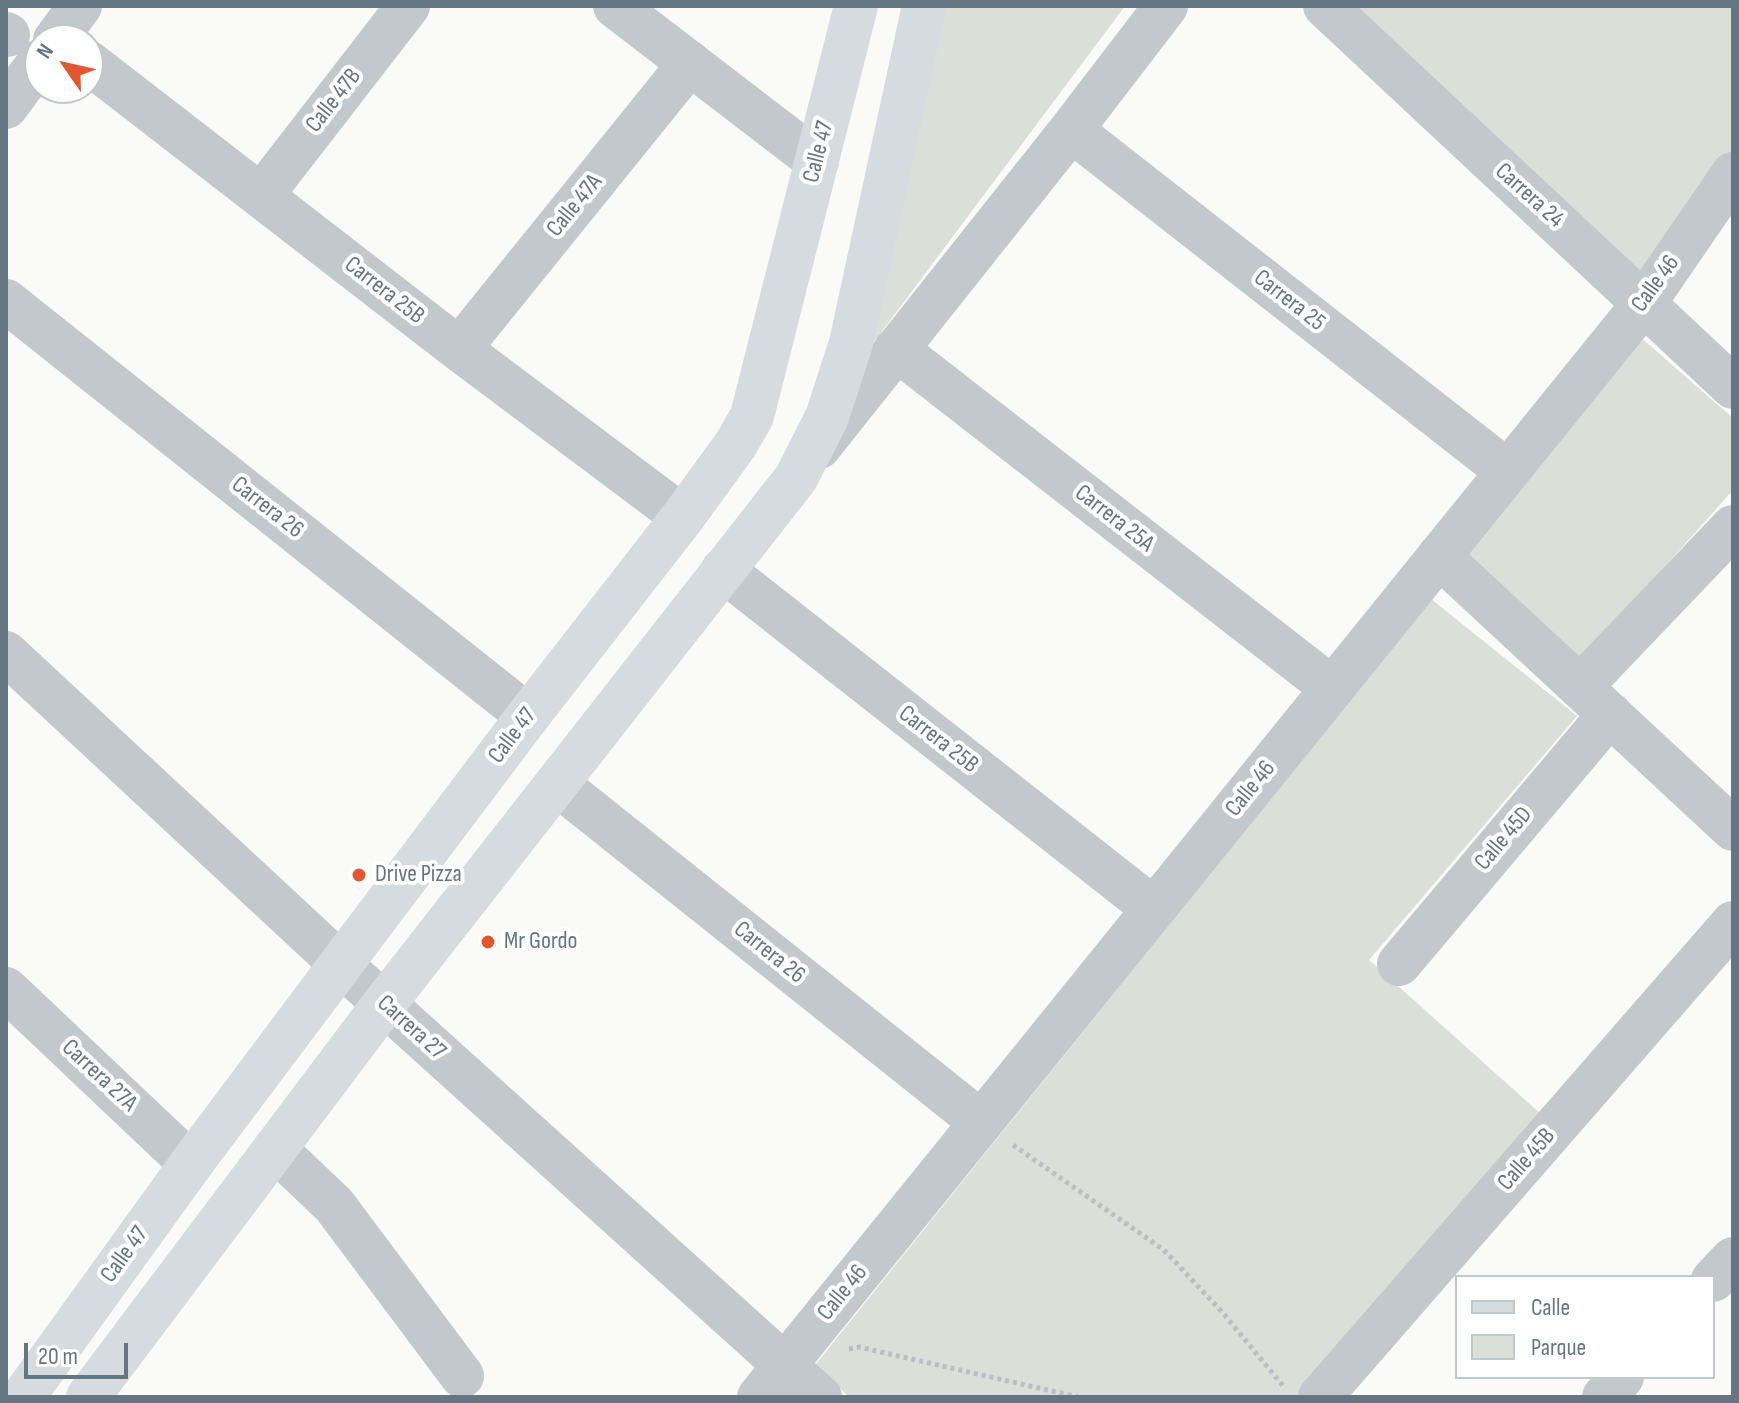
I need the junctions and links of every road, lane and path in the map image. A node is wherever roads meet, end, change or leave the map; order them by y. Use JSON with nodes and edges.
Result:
{"nodes":[{"id":1,"x":408,"y":6,"type":"edge"},
{"id":2,"x":615,"y":6,"type":"edge"},
{"id":3,"x":856,"y":6,"type":"edge"},
{"id":4,"x":924,"y":6,"type":"edge"},
{"id":5,"x":1166,"y":6,"type":"edge"},
{"id":6,"x":1325,"y":6,"type":"edge"},
{"id":7,"x":690,"y":63,"type":"junction"},
{"id":8,"x":24,"y":79,"type":"edge"},
{"id":9,"x":104,"y":80,"type":"edge"},
{"id":10,"x":6,"y":107,"type":"edge"},
{"id":11,"x":1071,"y":130,"type":"junction"},
{"id":12,"x":817,"y":161,"type":"junction"},
{"id":13,"x":1733,"y":174,"type":"edge"},
{"id":14,"x":261,"y":196,"type":"junction"},
{"id":15,"x":6,"y":301,"type":"edge"},
{"id":16,"x":1645,"y":302,"type":"junction"},
{"id":17,"x":459,"y":349,"type":"junction"},
{"id":18,"x":896,"y":349,"type":"junction"},
{"id":19,"x":1733,"y":387,"type":"edge"},
{"id":20,"x":1507,"y":471,"type":"junction"},
{"id":21,"x":796,"y":478,"type":"junction"},
{"id":22,"x":683,"y":517,"type":"junction"},
{"id":23,"x":1733,"y":527,"type":"edge"},
{"id":24,"x":1439,"y":556,"type":"junction"},
{"id":25,"x":723,"y":570,"type":"junction"},
{"id":26,"x":6,"y":653,"type":"edge"},
{"id":27,"x":1332,"y":688,"type":"junction"},
{"id":28,"x":1595,"y":701,"type":"junction"},
{"id":29,"x":528,"y":716,"type":"junction"},
{"id":30,"x":557,"y":784,"type":"junction"},
{"id":31,"x":1729,"y":816,"type":"edge"},
{"id":32,"x":1154,"y":909,"type":"junction"},
{"id":33,"x":1733,"y":923,"type":"edge"},
{"id":34,"x":341,"y":964,"type":"junction"},
{"id":35,"x":1399,"y":964,"type":"dead end"},
{"id":36,"x":6,"y":989,"type":"edge"},
{"id":37,"x":384,"y":1004,"type":"junction"},
{"id":38,"x":981,"y":1122,"type":"junction"},
{"id":39,"x":275,"y":1149,"type":"junction"},
{"id":40,"x":191,"y":1164,"type":"junction"},
{"id":41,"x":1733,"y":1259,"type":"edge"},
{"id":42,"x":1715,"y":1278,"type":"edge"},
{"id":43,"x":844,"y":1350,"type":"dead end"},
{"id":44,"x":462,"y":1376,"type":"dead end"},
{"id":45,"x":1620,"y":1379,"type":"edge"},
{"id":46,"x":772,"y":1381,"type":"edge"},
{"id":47,"x":23,"y":1397,"type":"edge"},
{"id":48,"x":88,"y":1397,"type":"edge"},
{"id":49,"x":820,"y":1397,"type":"edge"},
{"id":50,"x":1078,"y":1397,"type":"edge"},
{"id":51,"x":1292,"y":1397,"type":"edge"},
{"id":52,"x":1320,"y":1397,"type":"edge"},
{"id":53,"x":1604,"y":1397,"type":"edge"}],
"edges":[{"from":1,"to":14,"type":"street","name":"Calle 47B"},
{"from":2,"to":7,"type":"street"},
{"from":3,"to":12,"type":"main road","name":"Calle 47"},
{"from":4,"to":21,"type":"main road"},
{"from":5,"to":11,"type":"street"},
{"from":6,"to":16,"type":"street","name":"Carrera 24"},
{"from":7,"to":12,"type":"street"},
{"from":7,"to":17,"type":"street","name":"Calle 47A"},
{"from":8,"to":10,"type":"street"},
{"from":9,"to":14,"type":"street","name":"Carrera 25B"},
{"from":11,"to":18,"type":"street"},
{"from":11,"to":20,"type":"street","name":"Carrera 25"},
{"from":12,"to":22,"type":"main road","name":"Calle 47"},
{"from":13,"to":16,"type":"street","name":"Calle 46"},
{"from":14,"to":17,"type":"street","name":"Carrera 25B"},
{"from":15,"to":29,"type":"street","name":"Carrera 26"},
{"from":16,"to":19,"type":"street","name":"Carrera 24"},
{"from":16,"to":20,"type":"street","name":"Calle 46"},
{"from":17,"to":22,"type":"street","name":"Carrera 25B"},
{"from":18,"to":21,"type":"street"},
{"from":18,"to":27,"type":"street","name":"Carrera 25A"},
{"from":20,"to":24,"type":"street","name":"Calle 46"},
{"from":21,"to":25,"type":"main road"},
{"from":22,"to":29,"type":"main road","name":"Calle 47"},
{"from":23,"to":28,"type":"street","name":"Calle 45D"},
{"from":24,"to":27,"type":"street","name":"Calle 46"},
{"from":24,"to":28,"type":"street"},
{"from":25,"to":30,"type":"main road"},
{"from":25,"to":32,"type":"street","name":"Carrera 25B"},
{"from":26,"to":34,"type":"street","name":"Carrera 27"},
{"from":27,"to":32,"type":"street","name":"Calle 46"},
{"from":28,"to":31,"type":"street"},
{"from":28,"to":35,"type":"street","name":"Calle 45D"},
{"from":29,"to":34,"type":"main road","name":"Calle 47"},
{"from":30,"to":37,"type":"main road"},
{"from":30,"to":38,"type":"street","name":"Carrera 26"},
{"from":32,"to":38,"type":"street","name":"Calle 46"},
{"from":33,"to":52,"type":"street","name":"Calle 45B"},
{"from":34,"to":37,"type":"street","name":"Carrera 27"},
{"from":34,"to":40,"type":"main road","name":"Calle 47"},
{"from":36,"to":40,"type":"street","name":"Carrera 27A"},
{"from":37,"to":39,"type":"main road"},
{"from":37,"to":46,"type":"street","name":"Carrera 27"},
{"from":38,"to":46,"type":"street","name":"Calle 46"},
{"from":38,"to":51,"type":"path"},
{"from":39,"to":44,"type":"street"},
{"from":39,"to":48,"type":"main road"},
{"from":40,"to":47,"type":"main road","name":"Calle 47"},
{"from":41,"to":42,"type":"street"},
{"from":43,"to":50,"type":"path"},
{"from":45,"to":53,"type":"street"},
{"from":46,"to":49,"type":"street","name":"Carrera 27"}]}
